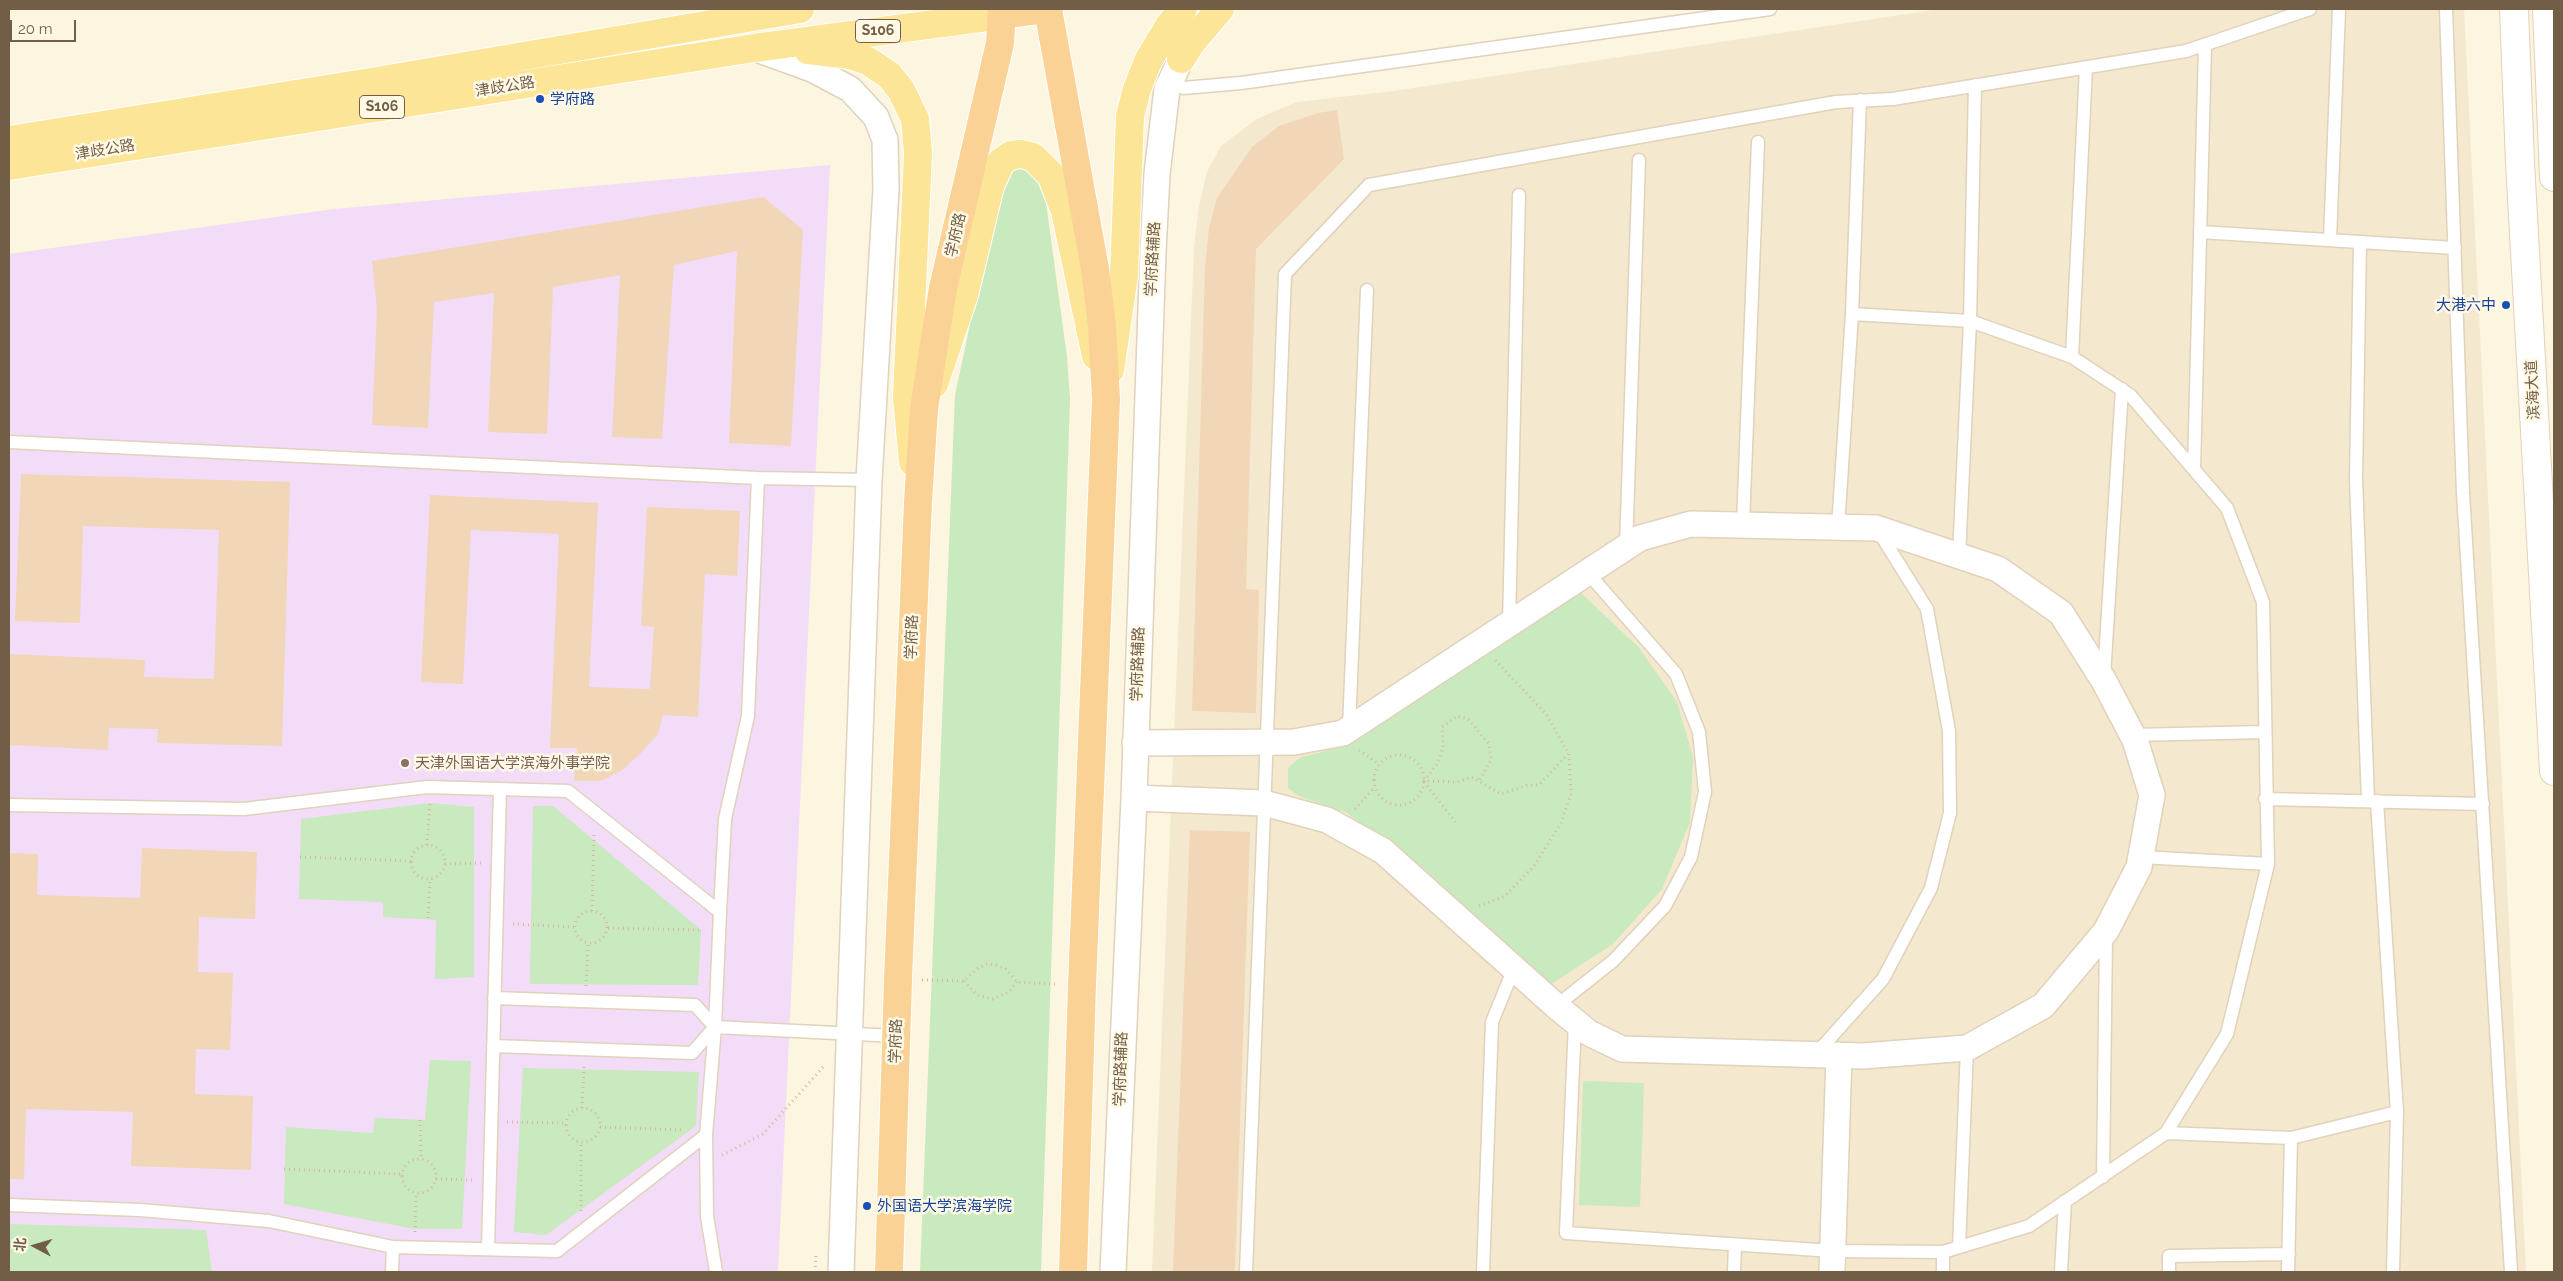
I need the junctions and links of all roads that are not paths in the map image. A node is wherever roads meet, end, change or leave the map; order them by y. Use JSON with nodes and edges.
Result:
{"nodes":[{"id":1,"x":800,"y":9,"type":"edge"},
{"id":2,"x":1047,"y":9,"type":"edge"},
{"id":3,"x":1183,"y":9,"type":"edge"},
{"id":4,"x":1220,"y":9,"type":"edge"},
{"id":5,"x":1770,"y":9,"type":"edge"},
{"id":6,"x":2310,"y":9,"type":"edge"},
{"id":7,"x":2340,"y":9,"type":"edge"},
{"id":8,"x":2446,"y":9,"type":"edge"},
{"id":9,"x":2514,"y":9,"type":"edge"},
{"id":10,"x":2547,"y":9,"type":"edge"},
{"id":11,"x":1002,"y":12,"type":"edge"},
{"id":12,"x":758,"y":13,"type":"edge"},
{"id":13,"x":2205,"y":44,"type":"junction"},
{"id":14,"x":754,"y":48,"type":"junction"},
{"id":15,"x":1181,"y":59,"type":"joint"},
{"id":16,"x":2086,"y":67,"type":"junction"},
{"id":17,"x":1975,"y":85,"type":"junction"},
{"id":18,"x":1184,"y":88,"type":"dead end"},
{"id":19,"x":1860,"y":100,"type":"junction"},
{"id":20,"x":9,"y":140,"type":"edge"},
{"id":21,"x":1758,"y":142,"type":"dead end"},
{"id":22,"x":1639,"y":160,"type":"dead end"},
{"id":23,"x":9,"y":166,"type":"edge"},
{"id":24,"x":2554,"y":177,"type":"edge"},
{"id":25,"x":1519,"y":195,"type":"dead end"},
{"id":26,"x":2200,"y":232,"type":"junction"},
{"id":27,"x":2330,"y":240,"type":"junction"},
{"id":28,"x":2360,"y":242,"type":"junction"},
{"id":29,"x":2455,"y":248,"type":"junction"},
{"id":30,"x":1367,"y":290,"type":"dead end"},
{"id":31,"x":1852,"y":314,"type":"junction"},
{"id":32,"x":1970,"y":321,"type":"junction"},
{"id":33,"x":2072,"y":357,"type":"junction"},
{"id":34,"x":2122,"y":389,"type":"junction"},
{"id":35,"x":1106,"y":399,"type":"junction"},
{"id":36,"x":924,"y":409,"type":"junction"},
{"id":37,"x":9,"y":442,"type":"edge"},
{"id":38,"x":2194,"y":469,"type":"junction"},
{"id":39,"x":758,"y":478,"type":"junction"},
{"id":40,"x":868,"y":480,"type":"junction"},
{"id":41,"x":918,"y":502,"type":"junction"},
{"id":42,"x":1743,"y":524,"type":"junction"},
{"id":43,"x":1838,"y":527,"type":"junction"},
{"id":44,"x":1876,"y":528,"type":"junction"},
{"id":45,"x":1626,"y":548,"type":"junction"},
{"id":46,"x":1959,"y":556,"type":"junction"},
{"id":47,"x":1588,"y":573,"type":"junction"},
{"id":48,"x":1509,"y":625,"type":"junction"},
{"id":49,"x":2104,"y":681,"type":"junction"},
{"id":50,"x":1349,"y":728,"type":"junction"},
{"id":51,"x":2265,"y":732,"type":"junction"},
{"id":52,"x":2132,"y":735,"type":"junction"},
{"id":53,"x":1266,"y":742,"type":"junction"},
{"id":54,"x":1135,"y":743,"type":"junction"},
{"id":55,"x":2554,"y":771,"type":"edge"},
{"id":56,"x":500,"y":789,"type":"junction"},
{"id":57,"x":1134,"y":798,"type":"junction"},
{"id":58,"x":2265,"y":799,"type":"junction"},
{"id":59,"x":2372,"y":801,"type":"junction"},
{"id":60,"x":1264,"y":803,"type":"junction"},
{"id":61,"x":2483,"y":804,"type":"junction"},
{"id":62,"x":9,"y":805,"type":"edge"},
{"id":63,"x":2141,"y":857,"type":"junction"},
{"id":64,"x":2268,"y":864,"type":"junction"},
{"id":65,"x":720,"y":912,"type":"junction"},
{"id":66,"x":2106,"y":931,"type":"junction"},
{"id":67,"x":1514,"y":968,"type":"junction"},
{"id":68,"x":494,"y":998,"type":"junction"},
{"id":69,"x":1565,"y":1014,"type":"junction"},
{"id":70,"x":715,"y":1027,"type":"junction"},
{"id":71,"x":849,"y":1034,"type":"junction"},
{"id":72,"x":896,"y":1036,"type":"junction"},
{"id":73,"x":493,"y":1046,"type":"junction"},
{"id":74,"x":1967,"y":1048,"type":"junction"},
{"id":75,"x":1827,"y":1055,"type":"junction"},
{"id":76,"x":2397,"y":1112,"type":"junction"},
{"id":77,"x":2166,"y":1132,"type":"junction"},
{"id":78,"x":706,"y":1135,"type":"junction"},
{"id":79,"x":2291,"y":1138,"type":"junction"},
{"id":80,"x":2103,"y":1177,"type":"junction"},
{"id":81,"x":2065,"y":1201,"type":"junction"},
{"id":82,"x":9,"y":1205,"type":"edge"},
{"id":83,"x":1735,"y":1245,"type":"junction"},
{"id":84,"x":1959,"y":1247,"type":"junction"},
{"id":85,"x":393,"y":1248,"type":"junction"},
{"id":86,"x":488,"y":1249,"type":"junction"},
{"id":87,"x":1943,"y":1252,"type":"junction"},
{"id":88,"x":2289,"y":1254,"type":"junction"},
{"id":89,"x":1833,"y":1262,"type":"edge"},
{"id":90,"x":392,"y":1272,"type":"edge"},
{"id":91,"x":716,"y":1272,"type":"edge"},
{"id":92,"x":841,"y":1272,"type":"edge"},
{"id":93,"x":889,"y":1272,"type":"edge"},
{"id":94,"x":1073,"y":1272,"type":"edge"},
{"id":95,"x":1113,"y":1272,"type":"edge"},
{"id":96,"x":1246,"y":1272,"type":"edge"},
{"id":97,"x":1483,"y":1272,"type":"edge"},
{"id":98,"x":1734,"y":1272,"type":"edge"},
{"id":99,"x":1943,"y":1272,"type":"edge"},
{"id":100,"x":2061,"y":1272,"type":"edge"},
{"id":101,"x":2168,"y":1272,"type":"edge"},
{"id":102,"x":2288,"y":1272,"type":"edge"},
{"id":103,"x":2393,"y":1272,"type":"edge"},
{"id":104,"x":2511,"y":1272,"type":"edge"}],
"edges":[{"from":1,"to":12,"type":"main road","name":"津歧公路","number":"S106"},
{"from":2,"to":11,"type":"highway","number":"S106"},
{"from":2,"to":35,"type":"highway"},
{"from":3,"to":35,"type":"main road"},
{"from":4,"to":15,"type":"main road"},
{"from":5,"to":18,"type":"lane"},
{"from":6,"to":13,"type":"lane"},
{"from":7,"to":27,"type":"lane"},
{"from":8,"to":29,"type":"lane"},
{"from":9,"to":55,"type":"main road","name":"滨海大道"},
{"from":10,"to":24,"type":"main road"},
{"from":11,"to":14,"type":"main road","name":"津歧公路","number":"S106"},
{"from":11,"to":36,"type":"highway","name":"学府路"},
{"from":12,"to":20,"type":"main road","name":"津歧公路","number":"S106"},
{"from":13,"to":16,"type":"lane"},
{"from":13,"to":26,"type":"lane"},
{"from":14,"to":23,"type":"main road","name":"津歧公路","number":"S106"},
{"from":14,"to":40,"type":"street"},
{"from":14,"to":41,"type":"main road"},
{"from":15,"to":54,"type":"street","name":"学府路辅路"},
{"from":16,"to":17,"type":"lane"},
{"from":16,"to":33,"type":"lane"},
{"from":17,"to":19,"type":"lane"},
{"from":17,"to":32,"type":"lane"},
{"from":19,"to":31,"type":"lane"},
{"from":19,"to":53,"type":"lane"},
{"from":21,"to":42,"type":"lane"},
{"from":22,"to":45,"type":"lane"},
{"from":25,"to":48,"type":"lane"},
{"from":26,"to":27,"type":"lane"},
{"from":26,"to":38,"type":"lane"},
{"from":27,"to":28,"type":"lane"},
{"from":28,"to":29,"type":"lane"},
{"from":28,"to":59,"type":"lane"},
{"from":29,"to":61,"type":"lane"},
{"from":30,"to":50,"type":"lane"},
{"from":31,"to":32,"type":"lane"},
{"from":31,"to":43,"type":"lane"},
{"from":32,"to":33,"type":"lane"},
{"from":32,"to":46,"type":"lane"},
{"from":33,"to":34,"type":"lane"},
{"from":34,"to":38,"type":"lane"},
{"from":34,"to":49,"type":"lane"},
{"from":35,"to":36,"type":"main road"},
{"from":35,"to":94,"type":"highway"},
{"from":36,"to":41,"type":"highway","name":"学府路"},
{"from":37,"to":39,"type":"lane"},
{"from":38,"to":51,"type":"lane"},
{"from":39,"to":40,"type":"lane"},
{"from":39,"to":65,"type":"lane"},
{"from":40,"to":71,"type":"street"},
{"from":41,"to":72,"type":"highway","name":"学府路"},
{"from":42,"to":43,"type":"street"},
{"from":42,"to":45,"type":"street"},
{"from":43,"to":44,"type":"street"},
{"from":44,"to":46,"type":"street"},
{"from":44,"to":75,"type":"lane"},
{"from":45,"to":47,"type":"street"},
{"from":46,"to":49,"type":"street"},
{"from":47,"to":48,"type":"street"},
{"from":47,"to":69,"type":"lane"},
{"from":48,"to":50,"type":"street"},
{"from":49,"to":52,"type":"street"},
{"from":50,"to":53,"type":"street"},
{"from":51,"to":52,"type":"lane"},
{"from":51,"to":58,"type":"lane"},
{"from":52,"to":63,"type":"street"},
{"from":53,"to":54,"type":"street"},
{"from":53,"to":60,"type":"lane"},
{"from":54,"to":57,"type":"street","name":"学府路辅路"},
{"from":56,"to":62,"type":"lane"},
{"from":56,"to":65,"type":"lane"},
{"from":56,"to":68,"type":"lane"},
{"from":57,"to":60,"type":"street"},
{"from":57,"to":95,"type":"street","name":"学府路辅路"},
{"from":58,"to":59,"type":"lane"},
{"from":58,"to":64,"type":"lane"},
{"from":59,"to":61,"type":"lane"},
{"from":59,"to":76,"type":"lane"},
{"from":60,"to":67,"type":"street"},
{"from":60,"to":96,"type":"lane"},
{"from":61,"to":104,"type":"lane"},
{"from":63,"to":64,"type":"lane"},
{"from":63,"to":66,"type":"street"},
{"from":64,"to":77,"type":"lane"},
{"from":65,"to":70,"type":"lane"},
{"from":66,"to":74,"type":"street"},
{"from":66,"to":80,"type":"lane"},
{"from":67,"to":69,"type":"street"},
{"from":67,"to":97,"type":"lane"},
{"from":68,"to":70,"type":"lane"},
{"from":68,"to":73,"type":"lane"},
{"from":69,"to":75,"type":"street"},
{"from":69,"to":83,"type":"lane"},
{"from":70,"to":71,"type":"lane"},
{"from":70,"to":73,"type":"lane"},
{"from":70,"to":78,"type":"lane"},
{"from":71,"to":72,"type":"lane"},
{"from":71,"to":92,"type":"street"},
{"from":72,"to":93,"type":"highway","name":"学府路"},
{"from":73,"to":86,"type":"lane"},
{"from":74,"to":75,"type":"street"},
{"from":74,"to":84,"type":"lane"},
{"from":75,"to":89,"type":"street"},
{"from":76,"to":79,"type":"lane"},
{"from":76,"to":103,"type":"lane"},
{"from":77,"to":79,"type":"lane"},
{"from":77,"to":80,"type":"lane"},
{"from":78,"to":86,"type":"lane"},
{"from":78,"to":91,"type":"lane"},
{"from":79,"to":88,"type":"lane"},
{"from":80,"to":81,"type":"lane"},
{"from":81,"to":84,"type":"lane"},
{"from":81,"to":100,"type":"lane"},
{"from":82,"to":85,"type":"lane"},
{"from":83,"to":89,"type":"lane"},
{"from":83,"to":98,"type":"lane"},
{"from":84,"to":87,"type":"lane"},
{"from":85,"to":86,"type":"lane"},
{"from":85,"to":90,"type":"lane"},
{"from":87,"to":89,"type":"lane"},
{"from":87,"to":99,"type":"lane"},
{"from":88,"to":101,"type":"lane"},
{"from":88,"to":102,"type":"lane"}]}
